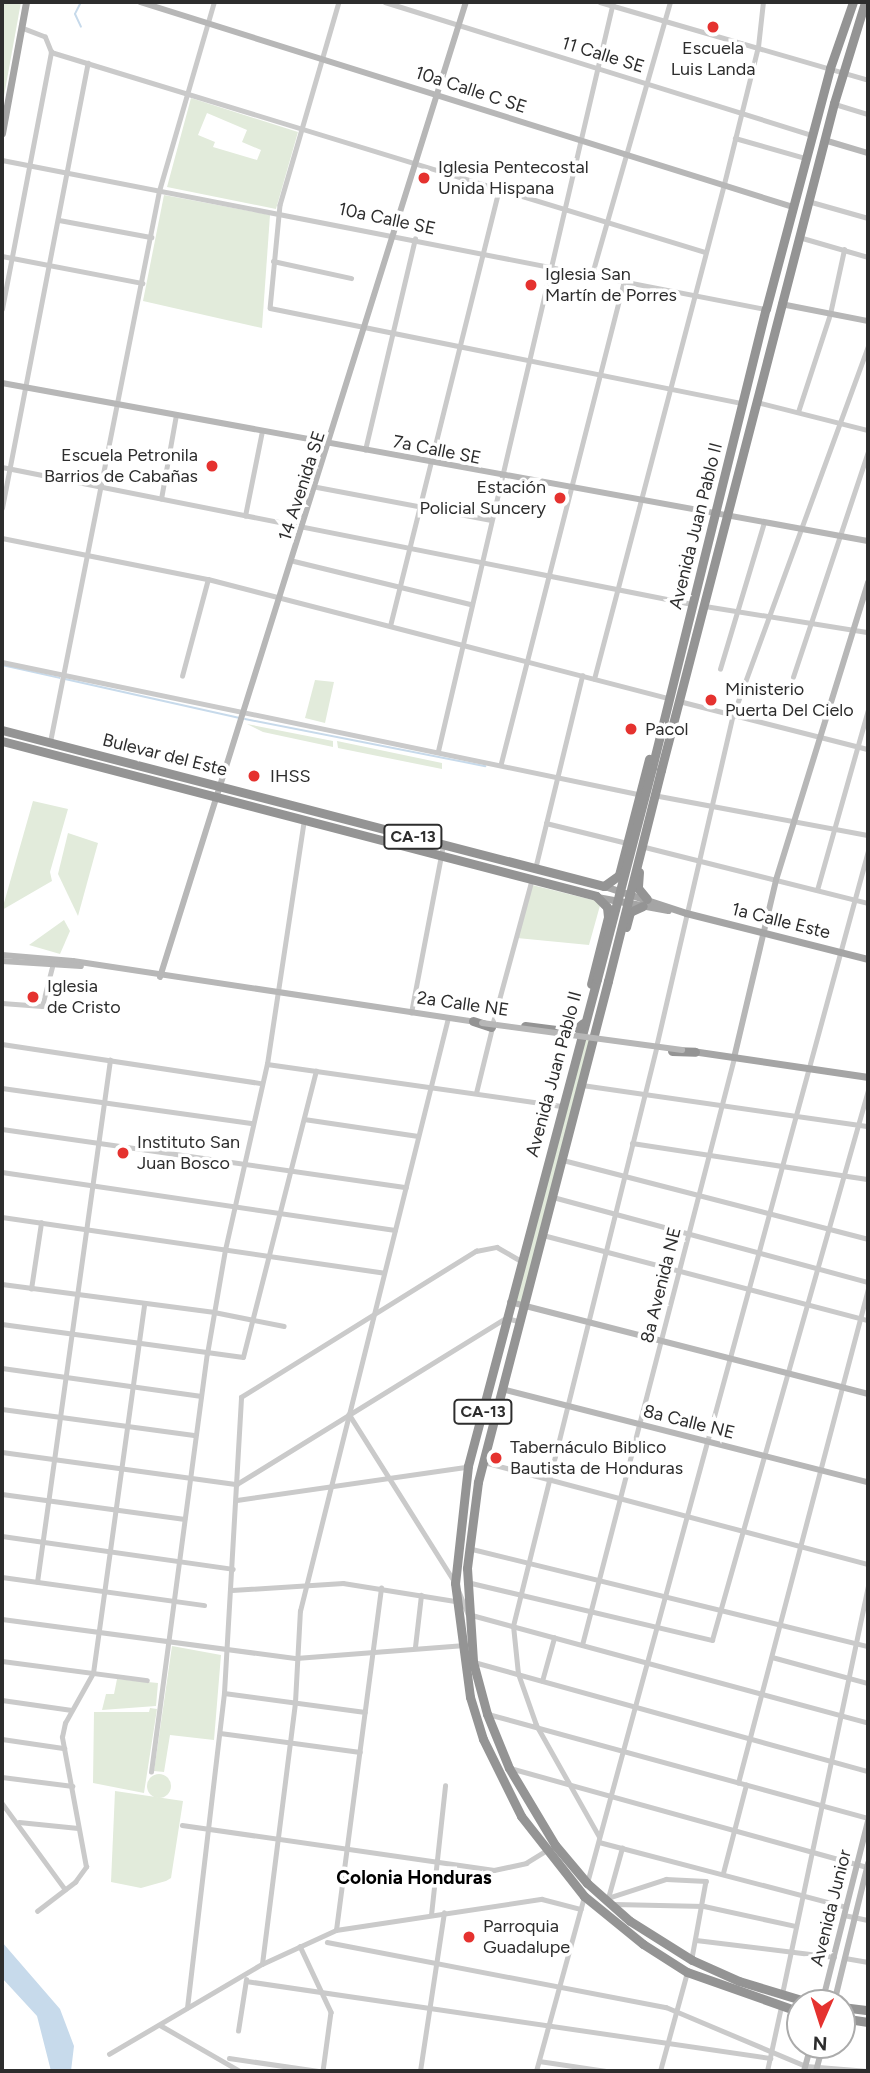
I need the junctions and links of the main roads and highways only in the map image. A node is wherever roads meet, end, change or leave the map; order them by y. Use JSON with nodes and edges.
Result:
{"nodes":[{"id":1,"x":26,"y":2,"type":"edge"},
{"id":2,"x":853,"y":2,"type":"edge"},
{"id":3,"x":866,"y":4,"type":"edge"},
{"id":4,"x":2,"y":134,"type":"edge"},
{"id":5,"x":692,"y":605,"type":"junction"},
{"id":6,"x":699,"y":628,"type":"junction"},
{"id":7,"x":2,"y":730,"type":"edge"},
{"id":8,"x":2,"y":741,"type":"edge"},
{"id":9,"x":662,"y":747,"type":"junction"},
{"id":10,"x":656,"y":769,"type":"junction"},
{"id":11,"x":626,"y":847,"type":"junction"},
{"id":12,"x":644,"y":852,"type":"junction"},
{"id":13,"x":604,"y":886,"type":"junction"},
{"id":14,"x":596,"y":896,"type":"junction"},
{"id":15,"x":645,"y":902,"type":"junction"},
{"id":16,"x":603,"y":936,"type":"junction"},
{"id":17,"x":623,"y":939,"type":"junction"},
{"id":18,"x":868,"y":960,"type":"edge"},
{"id":19,"x":589,"y":1007,"type":"junction"},
{"id":20,"x":600,"y":1009,"type":"junction"},
{"id":21,"x":586,"y":1019,"type":"junction"},
{"id":22,"x":597,"y":1021,"type":"junction"},
{"id":23,"x":477,"y":1022,"type":"road end"},
{"id":24,"x":568,"y":1033,"type":"junction"},
{"id":25,"x":606,"y":1039,"type":"junction"},
{"id":26,"x":682,"y":1050,"type":"road end"},
{"id":27,"x":589,"y":1052,"type":"junction"},
{"id":28,"x":695,"y":1052,"type":"junction"},
{"id":29,"x":575,"y":1059,"type":"junction"},
{"id":30,"x":868,"y":1077,"type":"edge"},
{"id":31,"x":655,"y":1952,"type":"junction"},
{"id":32,"x":692,"y":1960,"type":"junction"},
{"id":33,"x":786,"y":1996,"type":"edge"},
{"id":34,"x":786,"y":2008,"type":"edge"}],
"edges":[{"from":1,"to":4,"type":"main road"},
{"from":2,"to":5,"type":"highway","name":"Avenida Juan Pablo II"},
{"from":3,"to":6,"type":"highway","name":"Avenida Juan Pablo II"},
{"from":5,"to":6,"type":"highway"},
{"from":5,"to":9,"type":"highway","name":"Avenida Juan Pablo II"},
{"from":6,"to":9,"type":"highway","name":"Avenida Juan Pablo II"},
{"from":7,"to":13,"type":"highway","name":"Bulevar del Este","number":"CA-13"},
{"from":8,"to":14,"type":"highway","name":"Bulevar del Este","number":"CA-13"},
{"from":9,"to":10,"type":"highway","name":"Avenida Juan Pablo II"},
{"from":9,"to":11,"type":"highway"},
{"from":9,"to":12,"type":"highway"},
{"from":10,"to":19,"type":"highway","name":"Avenida Juan Pablo II","bridge":true},
{"from":10,"to":20,"type":"highway","name":"Avenida Juan Pablo II","bridge":true},
{"from":11,"to":12,"type":"highway"},
{"from":11,"to":13,"type":"highway"},
{"from":12,"to":15,"type":"highway"},
{"from":13,"to":15,"type":"main road","name":"1a Calle Este"},
{"from":14,"to":15,"type":"main road","name":"1a Calle Este"},
{"from":14,"to":16,"type":"highway"},
{"from":15,"to":17,"type":"highway"},
{"from":15,"to":18,"type":"main road","name":"1a Calle Este"},
{"from":16,"to":17,"type":"highway"},
{"from":16,"to":19,"type":"highway"},
{"from":17,"to":20,"type":"highway"},
{"from":19,"to":21,"type":"highway","name":"Avenida Juan Pablo II","number":"CA-13"},
{"from":20,"to":22,"type":"highway","name":"Avenida Juan Pablo II","number":"CA-13"},
{"from":21,"to":24,"type":"highway"},
{"from":21,"to":29,"type":"highway","name":"Avenida Juan Pablo II","number":"CA-13"},
{"from":22,"to":25,"type":"highway"},
{"from":22,"to":27,"type":"highway","name":"Avenida Juan Pablo II","number":"CA-13"},
{"from":23,"to":24,"type":"highway"},
{"from":24,"to":29,"type":"highway"},
{"from":25,"to":27,"type":"highway"},
{"from":25,"to":28,"type":"highway"},
{"from":26,"to":28,"type":"main road","name":"2a Calle NE"},
{"from":27,"to":32,"type":"highway","name":"Avenida Juan Pablo II","number":"CA-13"},
{"from":28,"to":30,"type":"main road","name":"2a Calle NE"},
{"from":29,"to":31,"type":"highway","name":"Avenida Juan Pablo II","number":"CA-13"},
{"from":31,"to":32,"type":"highway"},
{"from":31,"to":34,"type":"highway","name":"Avenida Juan Pablo II","number":"CA-13"},
{"from":32,"to":33,"type":"highway","name":"Avenida Juan Pablo II","number":"CA-13"}]}
